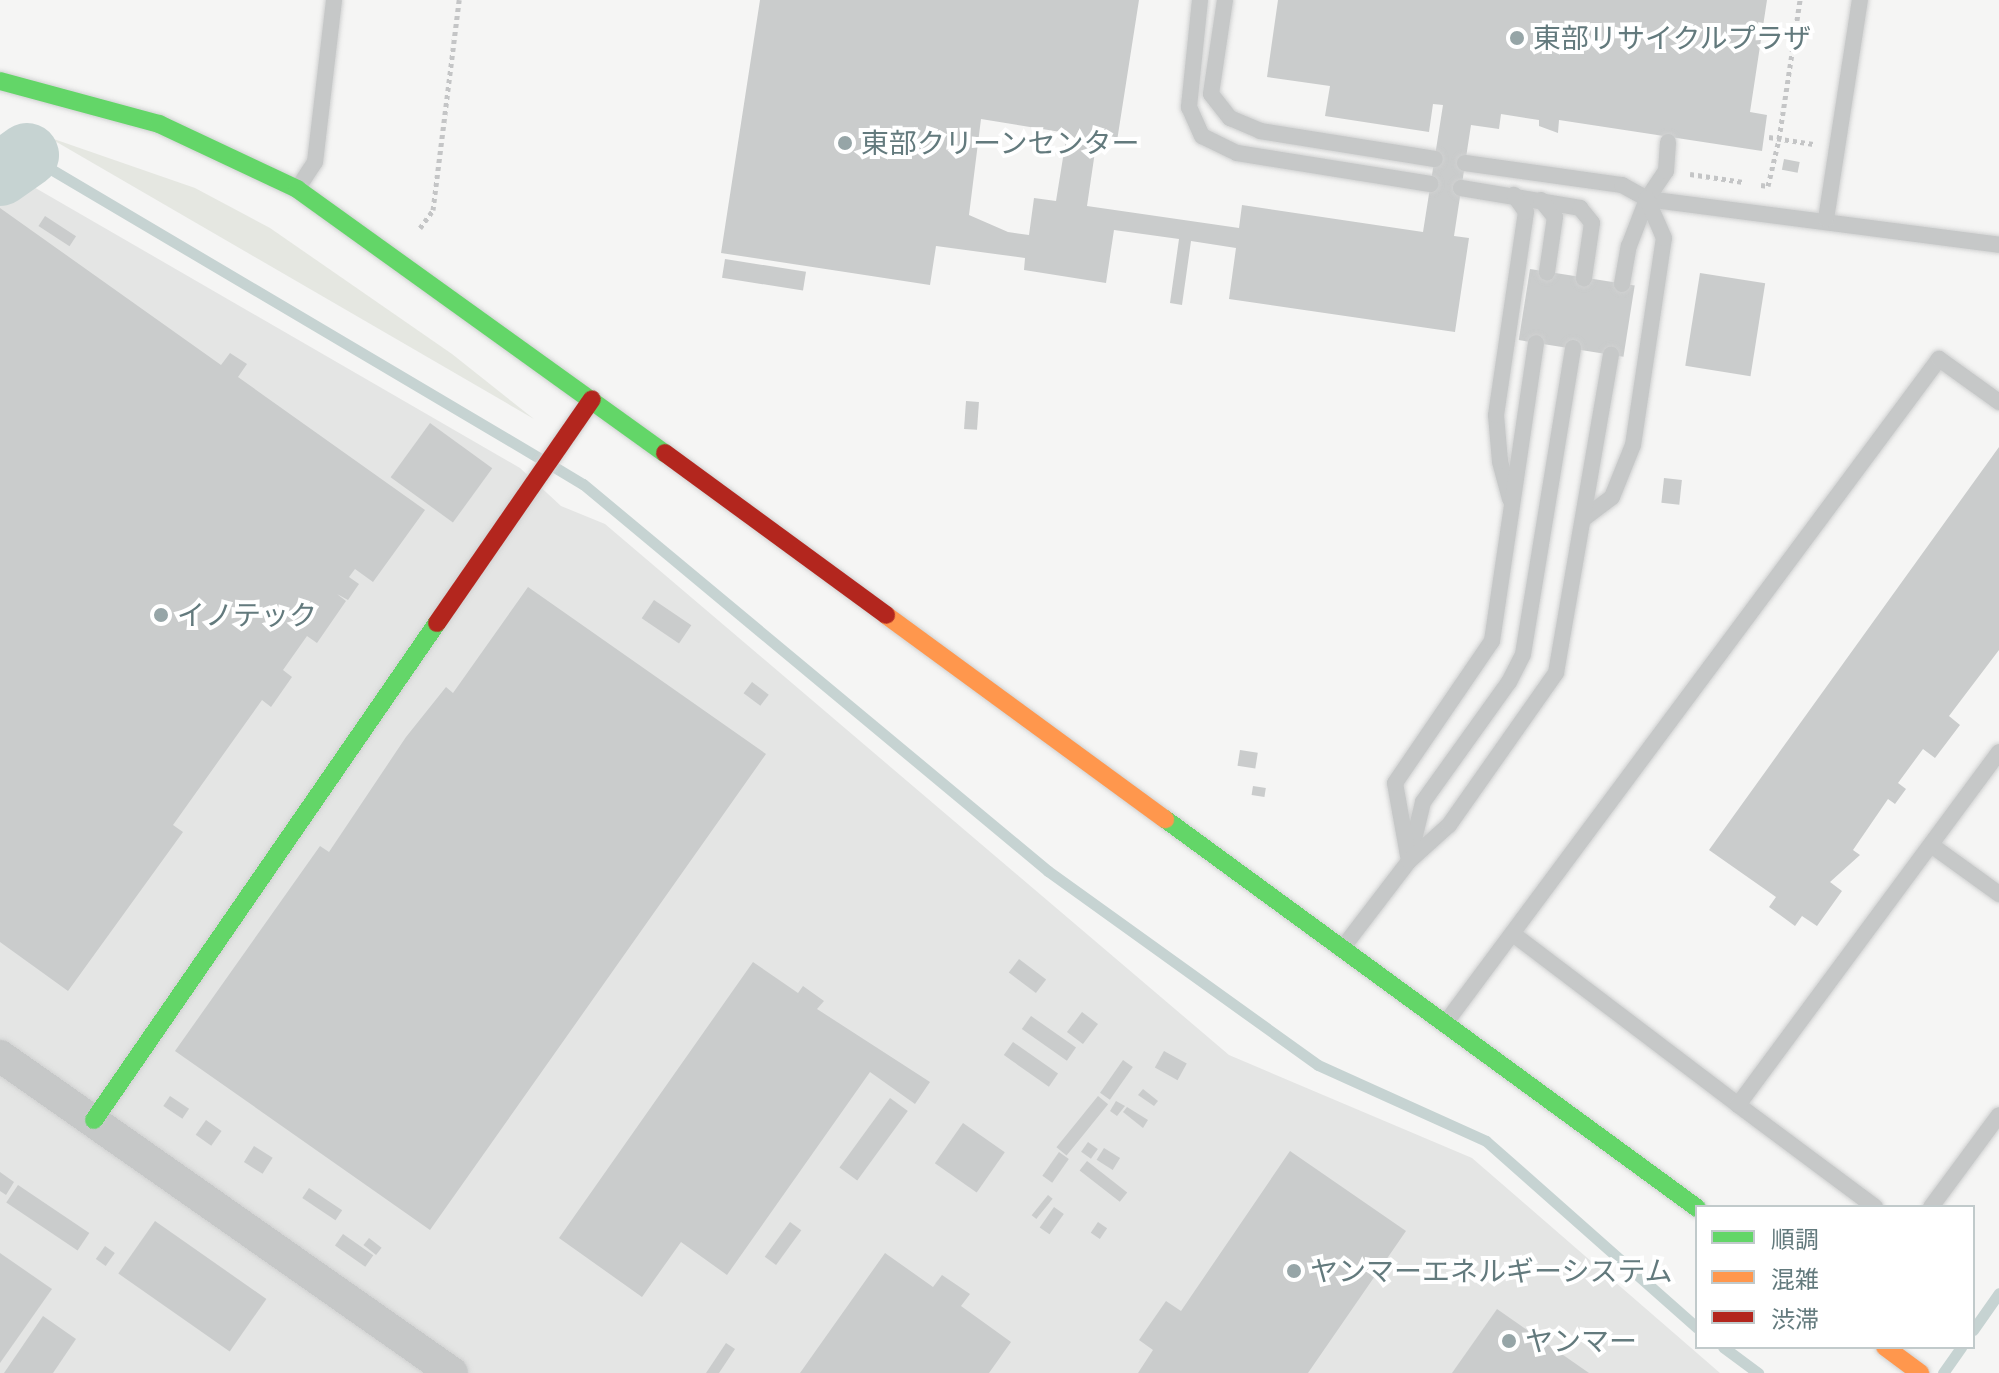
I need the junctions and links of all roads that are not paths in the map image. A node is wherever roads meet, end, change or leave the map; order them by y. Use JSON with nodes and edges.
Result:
{"nodes":[{"id":1,"x":334,"y":0,"type":"edge"},
{"id":2,"x":1200,"y":0,"type":"edge"},
{"id":3,"x":1225,"y":0,"type":"edge"},
{"id":4,"x":1860,"y":0,"type":"edge"},
{"id":5,"x":0,"y":81,"type":"edge"},
{"id":6,"x":1668,"y":142,"type":"dead end"},
{"id":7,"x":1435,"y":159,"type":"dead end"},
{"id":8,"x":1465,"y":163,"type":"dead end"},
{"id":9,"x":1431,"y":184,"type":"dead end"},
{"id":10,"x":1461,"y":188,"type":"dead end"},
{"id":11,"x":297,"y":189,"type":"junction"},
{"id":12,"x":1514,"y":195,"type":"junction"},
{"id":13,"x":1647,"y":199,"type":"junction"},
{"id":14,"x":1541,"y":200,"type":"junction"},
{"id":15,"x":1826,"y":219,"type":"junction"},
{"id":16,"x":1999,"y":245,"type":"edge"},
{"id":17,"x":1547,"y":272,"type":"dead end"},
{"id":18,"x":1584,"y":278,"type":"dead end"},
{"id":19,"x":1622,"y":284,"type":"dead end"},
{"id":20,"x":1536,"y":343,"type":"dead end"},
{"id":21,"x":1573,"y":348,"type":"dead end"},
{"id":22,"x":1611,"y":355,"type":"dead end"},
{"id":23,"x":592,"y":399,"type":"junction"},
{"id":24,"x":1999,"y":402,"type":"edge"},
{"id":25,"x":1512,"y":504,"type":"junction"},
{"id":26,"x":1583,"y":519,"type":"junction"},
{"id":27,"x":1999,"y":752,"type":"edge"},
{"id":28,"x":1931,"y":845,"type":"junction"},
{"id":29,"x":1409,"y":861,"type":"junction"},
{"id":30,"x":1999,"y":894,"type":"edge"},
{"id":31,"x":1513,"y":934,"type":"junction"},
{"id":32,"x":1343,"y":947,"type":"junction"},
{"id":33,"x":1446,"y":1022,"type":"junction"},
{"id":34,"x":0,"y":1056,"type":"edge"},
{"id":35,"x":1738,"y":1105,"type":"junction"},
{"id":36,"x":1999,"y":1115,"type":"edge"},
{"id":37,"x":94,"y":1120,"type":"junction"},
{"id":38,"x":1872,"y":1205,"type":"edge"},
{"id":39,"x":1932,"y":1205,"type":"edge"},
{"id":40,"x":1695,"y":1207,"type":"edge"},
{"id":41,"x":1888,"y":1349,"type":"edge"},
{"id":42,"x":440,"y":1369,"type":"edge"},
{"id":43,"x":1920,"y":1373,"type":"edge"}],
"edges":[{"from":1,"to":11,"type":"lane"},
{"from":2,"to":9,"type":"lane"},
{"from":3,"to":7,"type":"lane"},
{"from":4,"to":15,"type":"lane"},
{"from":5,"to":11,"type":"street"},
{"from":6,"to":13,"type":"lane"},
{"from":8,"to":13,"type":"lane"},
{"from":10,"to":12,"type":"lane"},
{"from":11,"to":23,"type":"street"},
{"from":12,"to":14,"type":"lane"},
{"from":12,"to":25,"type":"lane"},
{"from":13,"to":15,"type":"lane"},
{"from":13,"to":19,"type":"lane"},
{"from":13,"to":26,"type":"lane"},
{"from":14,"to":17,"type":"lane"},
{"from":14,"to":18,"type":"lane"},
{"from":15,"to":16,"type":"lane"},
{"from":20,"to":25,"type":"lane"},
{"from":21,"to":29,"type":"lane"},
{"from":22,"to":26,"type":"lane"},
{"from":23,"to":32,"type":"street"},
{"from":23,"to":37,"type":"street"},
{"from":24,"to":31,"type":"lane"},
{"from":25,"to":29,"type":"lane"},
{"from":26,"to":29,"type":"lane"},
{"from":27,"to":28,"type":"lane"},
{"from":28,"to":30,"type":"lane"},
{"from":28,"to":35,"type":"lane"},
{"from":29,"to":32,"type":"lane"},
{"from":31,"to":33,"type":"lane"},
{"from":31,"to":35,"type":"lane"},
{"from":32,"to":33,"type":"street"},
{"from":33,"to":40,"type":"street"},
{"from":34,"to":37,"type":"street"},
{"from":35,"to":38,"type":"lane"},
{"from":36,"to":39,"type":"lane"},
{"from":37,"to":42,"type":"street"},
{"from":41,"to":43,"type":"street"}]}
